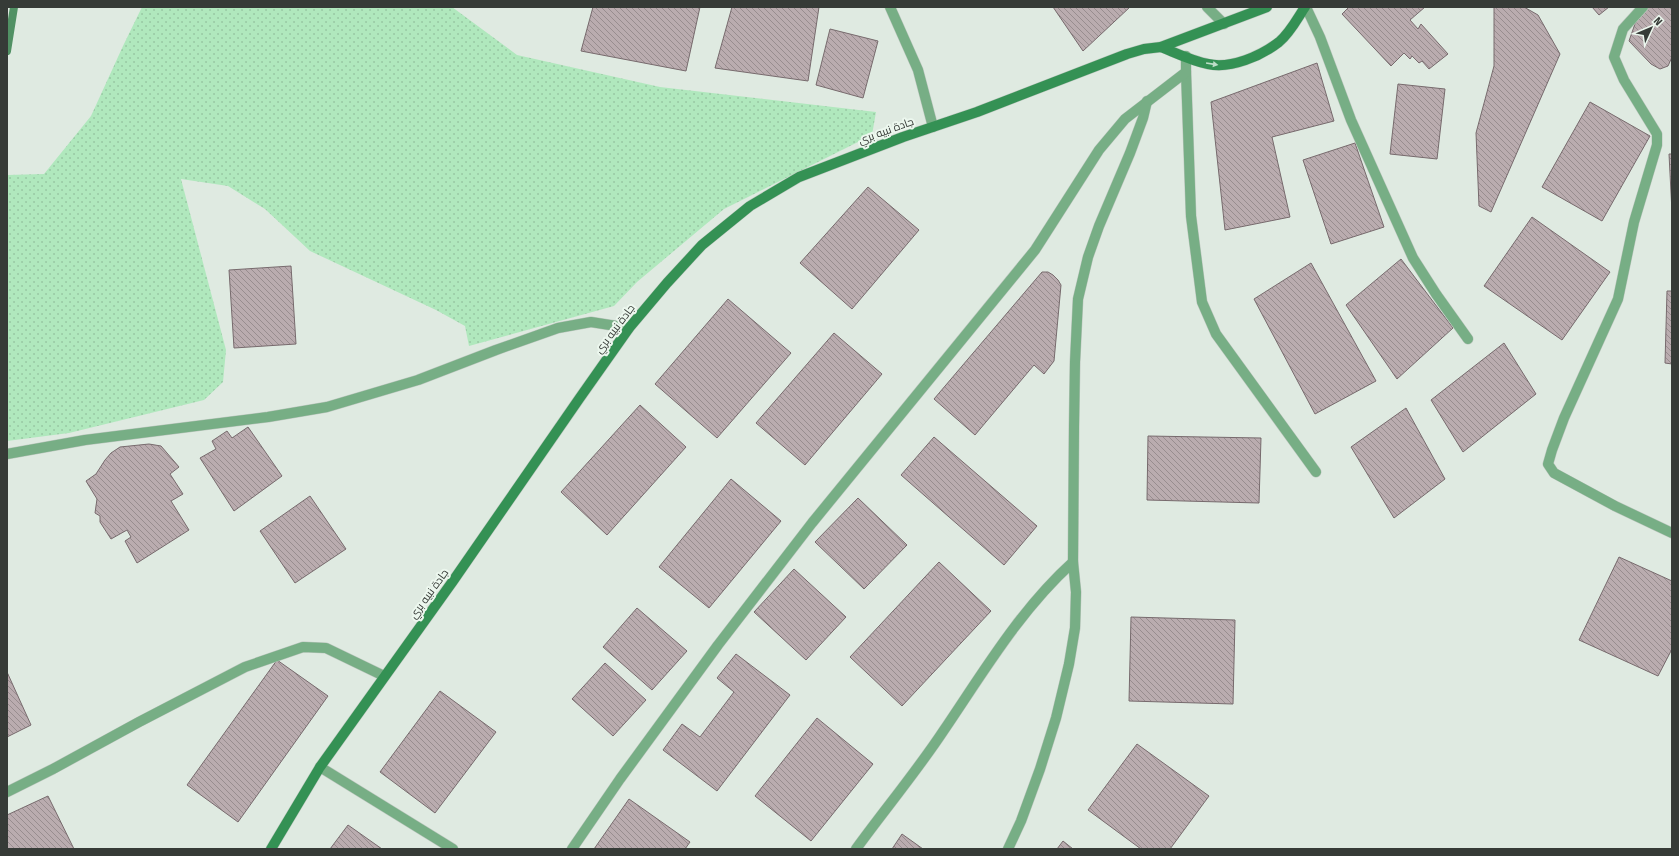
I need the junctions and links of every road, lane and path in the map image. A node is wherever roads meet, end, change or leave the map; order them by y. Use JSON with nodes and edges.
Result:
{"nodes":[{"id":1,"x":890,"y":7,"type":"edge"},
{"id":2,"x":1207,"y":7,"type":"edge"},
{"id":3,"x":1267,"y":7,"type":"edge"},
{"id":4,"x":1305,"y":7,"type":"edge"},
{"id":5,"x":1643,"y":7,"type":"edge"},
{"id":6,"x":1224,"y":24,"type":"junction"},
{"id":7,"x":1162,"y":47,"type":"junction"},
{"id":8,"x":1186,"y":56,"type":"junction"},
{"id":9,"x":1186,"y":72,"type":"junction"},
{"id":10,"x":1147,"y":101,"type":"junction"},
{"id":11,"x":933,"y":127,"type":"junction"},
{"id":12,"x":629,"y":328,"type":"junction"},
{"id":13,"x":1468,"y":339,"type":"dead end"},
{"id":14,"x":7,"y":454,"type":"edge"},
{"id":15,"x":1316,"y":472,"type":"dead end"},
{"id":16,"x":1672,"y":533,"type":"edge"},
{"id":17,"x":1073,"y":562,"type":"junction"},
{"id":18,"x":384,"y":676,"type":"junction"},
{"id":19,"x":320,"y":767,"type":"junction"},
{"id":20,"x":7,"y":792,"type":"edge"},
{"id":21,"x":271,"y":849,"type":"edge"},
{"id":22,"x":454,"y":849,"type":"edge"},
{"id":23,"x":572,"y":849,"type":"edge"},
{"id":24,"x":856,"y":849,"type":"edge"},
{"id":25,"x":1008,"y":849,"type":"edge"}],
"edges":[{"from":1,"to":11,"type":"street"},
{"from":2,"to":6,"type":"street"},
{"from":3,"to":6,"type":"street","name":"جادة نبيه بري"},
{"from":8,"to":4,"type":"street","name":"جادة نبيه بري","one_way":true},
{"from":4,"to":13,"type":"street"},
{"from":5,"to":16,"type":"street"},
{"from":6,"to":7,"type":"street","name":"جادة نبيه بري"},
{"from":7,"to":8,"type":"street","name":"جادة نبيه بري"},
{"from":7,"to":11,"type":"street","name":"جادة نبيه بري"},
{"from":8,"to":9,"type":"street"},
{"from":9,"to":10,"type":"street"},
{"from":9,"to":15,"type":"street"},
{"from":10,"to":17,"type":"street"},
{"from":10,"to":23,"type":"street"},
{"from":11,"to":12,"type":"street","name":"جادة نبيه بري"},
{"from":12,"to":14,"type":"street"},
{"from":12,"to":18,"type":"street","name":"جادة نبيه بري"},
{"from":17,"to":24,"type":"street"},
{"from":17,"to":25,"type":"street"},
{"from":18,"to":19,"type":"street","name":"جادة نبيه بري"},
{"from":18,"to":20,"type":"street"},
{"from":19,"to":21,"type":"street","name":"جادة نبيه بري"},
{"from":19,"to":22,"type":"street"}]}
